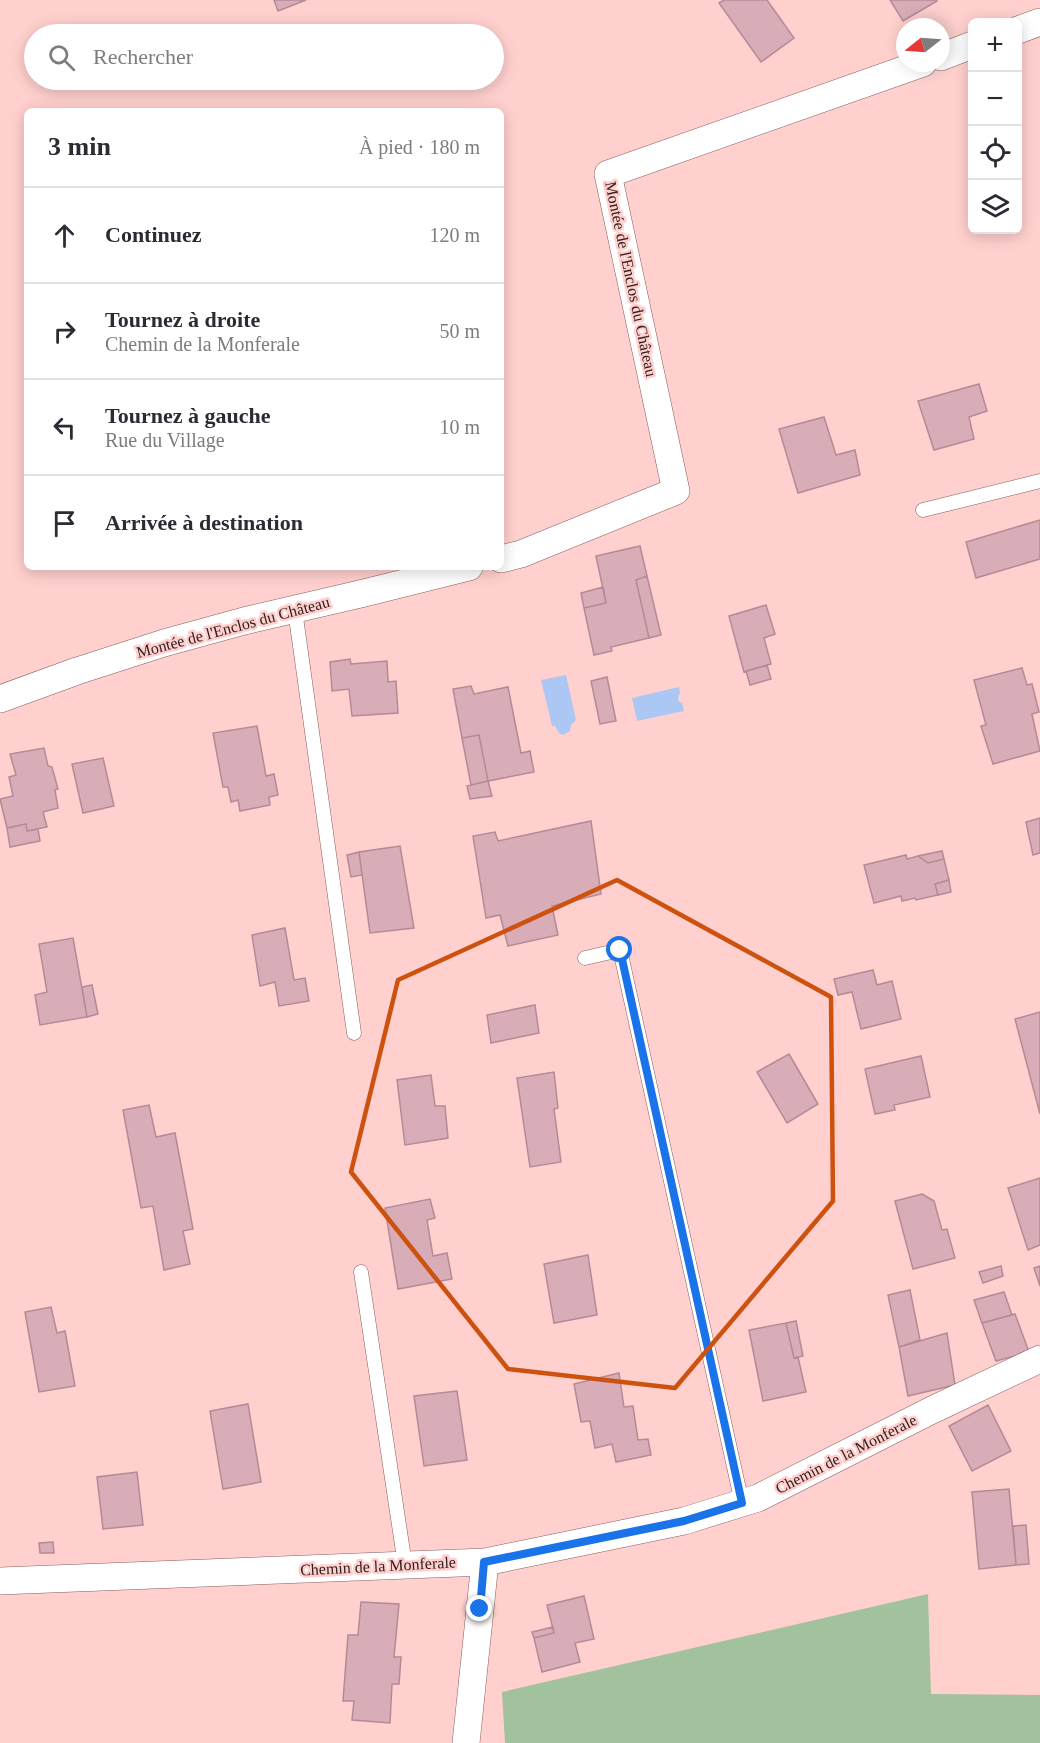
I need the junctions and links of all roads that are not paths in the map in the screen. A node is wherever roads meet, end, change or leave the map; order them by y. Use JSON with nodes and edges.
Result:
{"nodes":[{"id":1,"x":1040,"y":22,"type":"edge"},
{"id":2,"x":1022,"y":28,"type":"edge"},
{"id":3,"x":968,"y":47,"type":"edge"},
{"id":4,"x":950,"y":54,"type":"edge"},
{"id":5,"x":897,"y":72,"type":"edge"},
{"id":6,"x":1040,"y":480,"type":"edge"},
{"id":7,"x":923,"y":510,"type":"dead end"},
{"id":8,"x":504,"y":558,"type":"edge"},
{"id":9,"x":457,"y":570,"type":"edge"},
{"id":10,"x":295,"y":610,"type":"junction"},
{"id":11,"x":0,"y":699,"type":"edge"},
{"id":12,"x":585,"y":958,"type":"dead end"},
{"id":13,"x":354,"y":1033,"type":"dead end"},
{"id":14,"x":361,"y":1272,"type":"dead end"},
{"id":15,"x":1040,"y":1359,"type":"edge"},
{"id":16,"x":742,"y":1503,"type":"junction"},
{"id":17,"x":484,"y":1562,"type":"junction"},
{"id":18,"x":405,"y":1565,"type":"junction"},
{"id":19,"x":0,"y":1581,"type":"edge"},
{"id":20,"x":466,"y":1743,"type":"edge"}],
"edges":[{"from":1,"to":2,"type":"street"},
{"from":3,"to":4,"type":"street"},
{"from":5,"to":8,"type":"street","name":"Montée de l'Enclos du Château"},
{"from":6,"to":7,"type":"lane"},
{"from":9,"to":10,"type":"street","name":"Montée de l'Enclos du Château"},
{"from":10,"to":11,"type":"street","name":"Montée de l'Enclos du Château"},
{"from":10,"to":13,"type":"lane"},
{"from":12,"to":16,"type":"lane"},
{"from":14,"to":18,"type":"lane"},
{"from":15,"to":16,"type":"street","name":"Chemin de la Monferale"},
{"from":16,"to":17,"type":"street","name":"Chemin de la Monferale"},
{"from":17,"to":18,"type":"street","name":"Chemin de la Monferale"},
{"from":17,"to":20,"type":"street"},
{"from":18,"to":19,"type":"street","name":"Chemin de la Monferale"}]}
